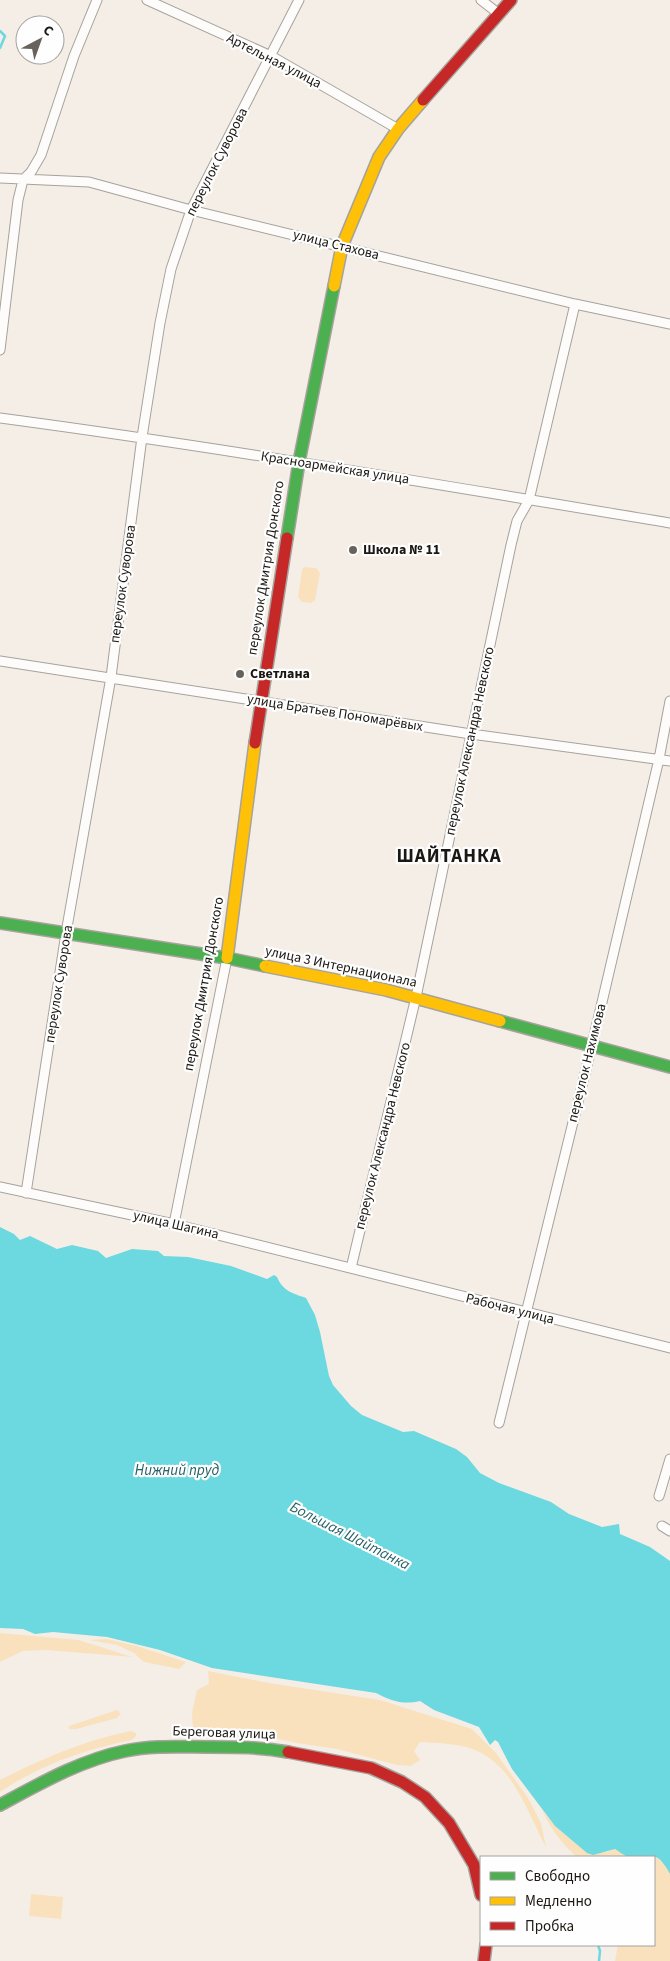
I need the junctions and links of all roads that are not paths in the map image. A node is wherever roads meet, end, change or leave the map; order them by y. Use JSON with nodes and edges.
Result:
{"nodes":[{"id":1,"x":97,"y":0,"type":"edge"},
{"id":2,"x":148,"y":0,"type":"edge"},
{"id":3,"x":299,"y":0,"type":"edge"},
{"id":4,"x":481,"y":0,"type":"edge"},
{"id":5,"x":511,"y":0,"type":"edge"},
{"id":6,"x":499,"y":14,"type":"junction"},
{"id":7,"x":271,"y":56,"type":"junction"},
{"id":8,"x":398,"y":129,"type":"junction"},
{"id":9,"x":0,"y":178,"type":"edge"},
{"id":10,"x":22,"y":180,"type":"junction"},
{"id":11,"x":191,"y":210,"type":"junction"},
{"id":12,"x":342,"y":246,"type":"junction"},
{"id":13,"x":576,"y":304,"type":"junction"},
{"id":14,"x":670,"y":324,"type":"edge"},
{"id":15,"x":0,"y":350,"type":"edge"},
{"id":16,"x":0,"y":418,"type":"edge"},
{"id":17,"x":142,"y":437,"type":"junction"},
{"id":18,"x":299,"y":462,"type":"junction"},
{"id":19,"x":529,"y":500,"type":"junction"},
{"id":20,"x":670,"y":523,"type":"edge"},
{"id":21,"x":0,"y":661,"type":"edge"},
{"id":22,"x":111,"y":677,"type":"junction"},
{"id":23,"x":260,"y":701,"type":"junction"},
{"id":24,"x":670,"y":701,"type":"edge"},
{"id":25,"x":471,"y":734,"type":"junction"},
{"id":26,"x":659,"y":759,"type":"junction"},
{"id":27,"x":670,"y":760,"type":"edge"},
{"id":28,"x":0,"y":923,"type":"edge"},
{"id":29,"x":66,"y":934,"type":"junction"},
{"id":30,"x":227,"y":958,"type":"junction"},
{"id":31,"x":416,"y":997,"type":"junction"},
{"id":32,"x":592,"y":1045,"type":"junction"},
{"id":33,"x":670,"y":1068,"type":"edge"},
{"id":34,"x":0,"y":1187,"type":"edge"},
{"id":35,"x":26,"y":1193,"type":"junction"},
{"id":36,"x":174,"y":1224,"type":"junction"},
{"id":37,"x":351,"y":1268,"type":"junction"},
{"id":38,"x":526,"y":1313,"type":"junction"},
{"id":39,"x":670,"y":1348,"type":"edge"},
{"id":40,"x":498,"y":1423,"type":"dead end"},
{"id":41,"x":670,"y":1459,"type":"edge"},
{"id":42,"x":659,"y":1496,"type":"dead end"},
{"id":43,"x":0,"y":1805,"type":"edge"},
{"id":44,"x":480,"y":1890,"type":"edge"},
{"id":45,"x":486,"y":1946,"type":"edge"},
{"id":46,"x":484,"y":1961,"type":"edge"}],
"edges":[{"from":1,"to":10,"type":"street"},
{"from":2,"to":7,"type":"street","name":"Артельная улица"},
{"from":3,"to":7,"type":"street","name":"переулок Суворова"},
{"from":4,"to":6,"type":"street"},
{"from":5,"to":6,"type":"street","name":"переулок Дмитрия Донского"},
{"from":6,"to":8,"type":"street","name":"переулок Дмитрия Донского"},
{"from":7,"to":8,"type":"street","name":"Артельная улица"},
{"from":7,"to":11,"type":"street","name":"переулок Суворова"},
{"from":8,"to":12,"type":"street","name":"переулок Дмитрия Донского"},
{"from":9,"to":10,"type":"street","name":"улица Стахова"},
{"from":10,"to":11,"type":"street","name":"улица Стахова"},
{"from":10,"to":15,"type":"street"},
{"from":11,"to":12,"type":"street","name":"улица Стахова"},
{"from":11,"to":17,"type":"street","name":"переулок Суворова"},
{"from":12,"to":13,"type":"street","name":"улица Стахова"},
{"from":12,"to":18,"type":"street","name":"переулок Дмитрия Донского"},
{"from":13,"to":14,"type":"street","name":"улица Стахова"},
{"from":13,"to":19,"type":"street","name":"переулок Александра Невского"},
{"from":16,"to":17,"type":"street","name":"Красноармейская улица"},
{"from":17,"to":18,"type":"street","name":"Красноармейская улица"},
{"from":17,"to":22,"type":"street","name":"переулок Суворова"},
{"from":18,"to":19,"type":"street","name":"Красноармейская улица"},
{"from":18,"to":23,"type":"street","name":"переулок Дмитрия Донского"},
{"from":19,"to":20,"type":"street","name":"Красноармейская улица"},
{"from":19,"to":25,"type":"street","name":"переулок Александра Невского"},
{"from":21,"to":22,"type":"street","name":"улица Братьев Пономарёвых"},
{"from":22,"to":23,"type":"street","name":"улица Братьев Пономарёвых"},
{"from":22,"to":29,"type":"street","name":"переулок Суворова"},
{"from":23,"to":25,"type":"street","name":"улица Братьев Пономарёвых"},
{"from":23,"to":30,"type":"street","name":"переулок Дмитрия Донского"},
{"from":24,"to":26,"type":"street","name":"переулок Нахимова"},
{"from":25,"to":26,"type":"street","name":"улица Братьев Пономарёвых"},
{"from":25,"to":31,"type":"street","name":"переулок Александра Невского"},
{"from":26,"to":27,"type":"street","name":"улица Братьев Пономарёвых"},
{"from":26,"to":32,"type":"street","name":"переулок Нахимова"},
{"from":28,"to":29,"type":"street","name":"улица 3 Интернационала"},
{"from":29,"to":30,"type":"street","name":"улица 3 Интернационала"},
{"from":29,"to":35,"type":"street","name":"переулок Суворова"},
{"from":30,"to":31,"type":"street","name":"улица 3 Интернационала"},
{"from":30,"to":36,"type":"street","name":"переулок Дмитрия Донского"},
{"from":31,"to":32,"type":"street","name":"улица 3 Интернационала"},
{"from":31,"to":37,"type":"street","name":"переулок Александра Невского"},
{"from":32,"to":33,"type":"street","name":"улица 3 Интернационала"},
{"from":32,"to":38,"type":"street","name":"переулок Нахимова"},
{"from":34,"to":35,"type":"street","name":"улица Шагина"},
{"from":35,"to":36,"type":"street","name":"улица Шагина"},
{"from":36,"to":37,"type":"street","name":"улица Шагина"},
{"from":37,"to":38,"type":"street","name":"Рабочая улица"},
{"from":38,"to":39,"type":"street","name":"Рабочая улица"},
{"from":38,"to":40,"type":"street","name":"переулок Нахимова"},
{"from":41,"to":42,"type":"street"},
{"from":43,"to":44,"type":"street","name":"Береговая улица"},
{"from":45,"to":46,"type":"street"}]}
